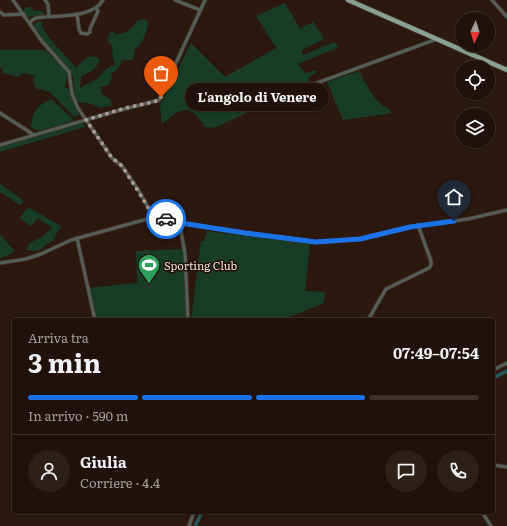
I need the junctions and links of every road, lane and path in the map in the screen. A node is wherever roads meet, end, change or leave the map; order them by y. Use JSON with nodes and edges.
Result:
{"nodes":[{"id":1,"x":13,"y":0,"type":"edge"},
{"id":2,"x":45,"y":0,"type":"edge"},
{"id":3,"x":103,"y":0,"type":"edge"},
{"id":4,"x":176,"y":0,"type":"edge"},
{"id":5,"x":205,"y":0,"type":"edge"},
{"id":6,"x":348,"y":0,"type":"edge"},
{"id":7,"x":492,"y":0,"type":"edge"},
{"id":8,"x":96,"y":8,"type":"junction"},
{"id":9,"x":200,"y":10,"type":"junction"},
{"id":10,"x":0,"y":12,"type":"edge"},
{"id":11,"x":24,"y":14,"type":"junction"},
{"id":12,"x":77,"y":14,"type":"junction"},
{"id":13,"x":49,"y":16,"type":"junction"},
{"id":14,"x":507,"y":17,"type":"edge"},
{"id":15,"x":30,"y":23,"type":"junction"},
{"id":16,"x":437,"y":39,"type":"junction"},
{"id":17,"x":507,"y":70,"type":"edge"},
{"id":18,"x":273,"y":99,"type":"dead end"},
{"id":19,"x":0,"y":113,"type":"edge"},
{"id":20,"x":86,"y":120,"type":"junction"},
{"id":21,"x":34,"y":135,"type":"junction"},
{"id":22,"x":0,"y":145,"type":"edge"},
{"id":23,"x":507,"y":210,"type":"edge"},
{"id":24,"x":151,"y":218,"type":"junction"},
{"id":25,"x":181,"y":223,"type":"junction"},
{"id":26,"x":418,"y":225,"type":"junction"},
{"id":27,"x":77,"y":238,"type":"junction"},
{"id":28,"x":0,"y":263,"type":"edge"},
{"id":29,"x":95,"y":318,"type":"edge"},
{"id":30,"x":188,"y":318,"type":"edge"},
{"id":31,"x":369,"y":318,"type":"edge"},
{"id":32,"x":507,"y":363,"type":"edge"},
{"id":33,"x":495,"y":369,"type":"edge"},
{"id":34,"x":495,"y":465,"type":"edge"},
{"id":35,"x":507,"y":467,"type":"edge"},
{"id":36,"x":193,"y":514,"type":"edge"},
{"id":37,"x":483,"y":514,"type":"edge"},
{"id":38,"x":188,"y":526,"type":"edge"},
{"id":39,"x":491,"y":526,"type":"edge"}],
"edges":[{"from":1,"to":11,"type":"street"},
{"from":2,"to":13,"type":"street"},
{"from":3,"to":8,"type":"street"},
{"from":4,"to":9,"type":"street"},
{"from":5,"to":9,"type":"street"},
{"from":6,"to":16,"type":"main road"},
{"from":7,"to":14,"type":"street"},
{"from":8,"to":12,"type":"street"},
{"from":8,"to":12,"type":"street"},
{"from":9,"to":20,"type":"street"},
{"from":10,"to":11,"type":"street"},
{"from":11,"to":15,"type":"street"},
{"from":12,"to":13,"type":"street"},
{"from":13,"to":15,"type":"street"},
{"from":15,"to":20,"type":"street"},
{"from":16,"to":17,"type":"main road"},
{"from":16,"to":18,"type":"street"},
{"from":19,"to":21,"type":"street"},
{"from":20,"to":21,"type":"street"},
{"from":20,"to":24,"type":"street"},
{"from":21,"to":22,"type":"street"},
{"from":23,"to":26,"type":"street"},
{"from":24,"to":25,"type":"street"},
{"from":24,"to":27,"type":"street"},
{"from":25,"to":26,"type":"street"},
{"from":25,"to":30,"type":"street"},
{"from":26,"to":31,"type":"street"},
{"from":27,"to":28,"type":"street"},
{"from":27,"to":29,"type":"street"},
{"from":32,"to":33,"type":"street"},
{"from":34,"to":35,"type":"street"},
{"from":36,"to":38,"type":"street"},
{"from":37,"to":39,"type":"street"}]}
